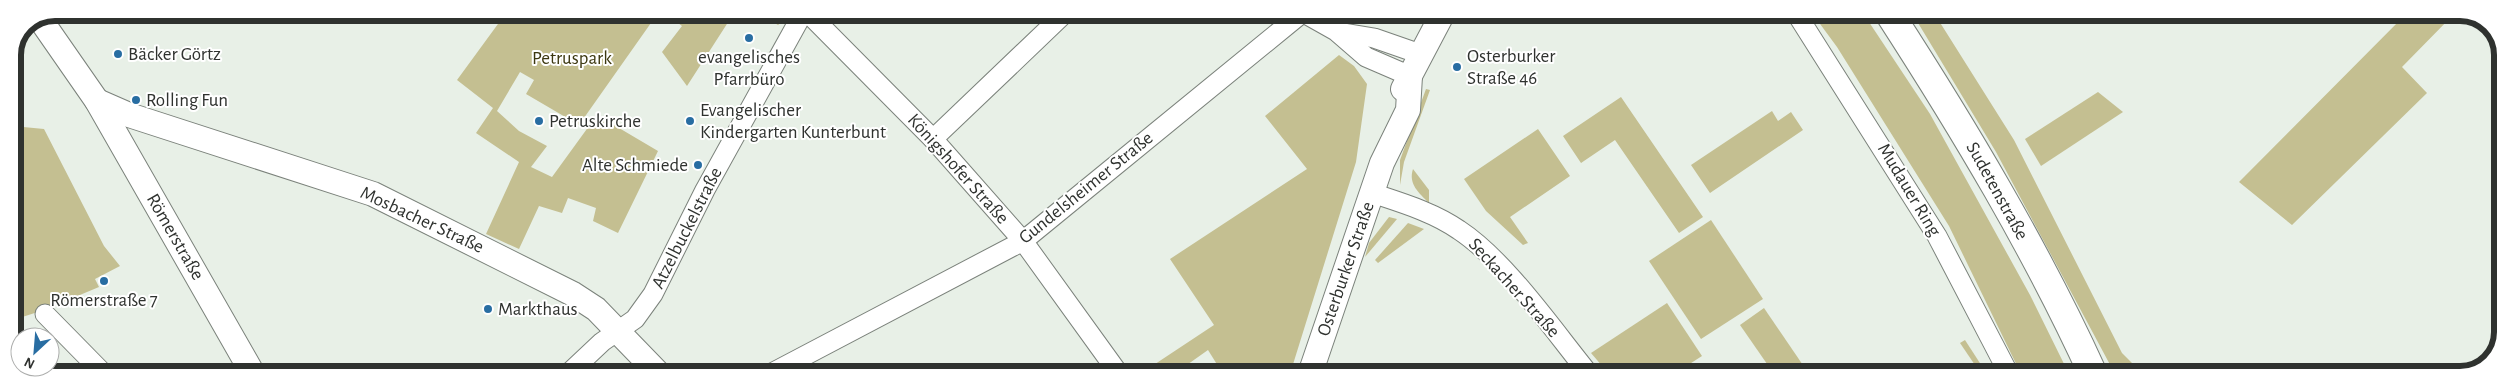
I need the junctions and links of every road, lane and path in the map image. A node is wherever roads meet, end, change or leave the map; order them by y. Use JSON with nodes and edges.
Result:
{"nodes":[{"id":1,"x":798,"y":21,"type":"edge"},
{"id":2,"x":816,"y":21,"type":"edge"},
{"id":3,"x":1055,"y":21,"type":"edge"},
{"id":4,"x":1293,"y":22,"type":"edge"},
{"id":5,"x":1319,"y":22,"type":"edge"},
{"id":6,"x":1438,"y":22,"type":"edge"},
{"id":7,"x":1802,"y":22,"type":"edge"},
{"id":8,"x":1895,"y":22,"type":"edge"},
{"id":9,"x":43,"y":24,"type":"edge"},
{"id":10,"x":1336,"y":31,"type":"junction"},
{"id":11,"x":1420,"y":54,"type":"junction"},
{"id":12,"x":1410,"y":76,"type":"junction"},
{"id":13,"x":120,"y":121,"type":"junction"},
{"id":14,"x":933,"y":139,"type":"junction"},
{"id":15,"x":1372,"y":193,"type":"junction"},
{"id":16,"x":1023,"y":241,"type":"junction"},
{"id":17,"x":45,"y":314,"type":"dead end"},
{"id":18,"x":619,"y":331,"type":"junction"},
{"id":19,"x":95,"y":365,"type":"edge"},
{"id":20,"x":248,"y":365,"type":"edge"},
{"id":21,"x":577,"y":365,"type":"edge"},
{"id":22,"x":651,"y":365,"type":"edge"},
{"id":23,"x":787,"y":365,"type":"edge"},
{"id":24,"x":1113,"y":365,"type":"edge"},
{"id":25,"x":1313,"y":366,"type":"edge"},
{"id":26,"x":1582,"y":366,"type":"edge"},
{"id":27,"x":2005,"y":366,"type":"edge"},
{"id":28,"x":2089,"y":366,"type":"edge"}],
"edges":[{"from":1,"to":18,"type":"street","name":"Atzelbuckelstraße"},
{"from":2,"to":14,"type":"street","name":"Königshofer Straße"},
{"from":3,"to":14,"type":"street"},
{"from":4,"to":16,"type":"street","name":"Gundelsheimer Straße"},
{"from":5,"to":10,"type":"street"},
{"from":6,"to":11,"type":"street","name":"Osterburker Straße"},
{"from":7,"to":27,"type":"street","name":"Mudauer Ring"},
{"from":8,"to":28,"type":"main road","name":"Sudetenstraße"},
{"from":9,"to":13,"type":"street","name":"Mosbacher Straße"},
{"from":10,"to":11,"type":"street"},
{"from":10,"to":12,"type":"street"},
{"from":11,"to":12,"type":"street","name":"Osterburker Straße"},
{"from":12,"to":15,"type":"street","name":"Osterburker Straße"},
{"from":13,"to":18,"type":"street","name":"Mosbacher Straße"},
{"from":13,"to":20,"type":"street","name":"Römerstraße"},
{"from":14,"to":16,"type":"street","name":"Königshofer Straße"},
{"from":15,"to":25,"type":"street","name":"Osterburker Straße"},
{"from":15,"to":26,"type":"street","name":"Seckacher Straße"},
{"from":16,"to":23,"type":"street","name":"Gundelsheimer Straße"},
{"from":16,"to":24,"type":"street","name":"Königshofer Straße"},
{"from":17,"to":19,"type":"street"},
{"from":18,"to":21,"type":"street","name":"Atzelbuckelstraße"},
{"from":18,"to":22,"type":"street","name":"Mosbacher Straße"}]}
